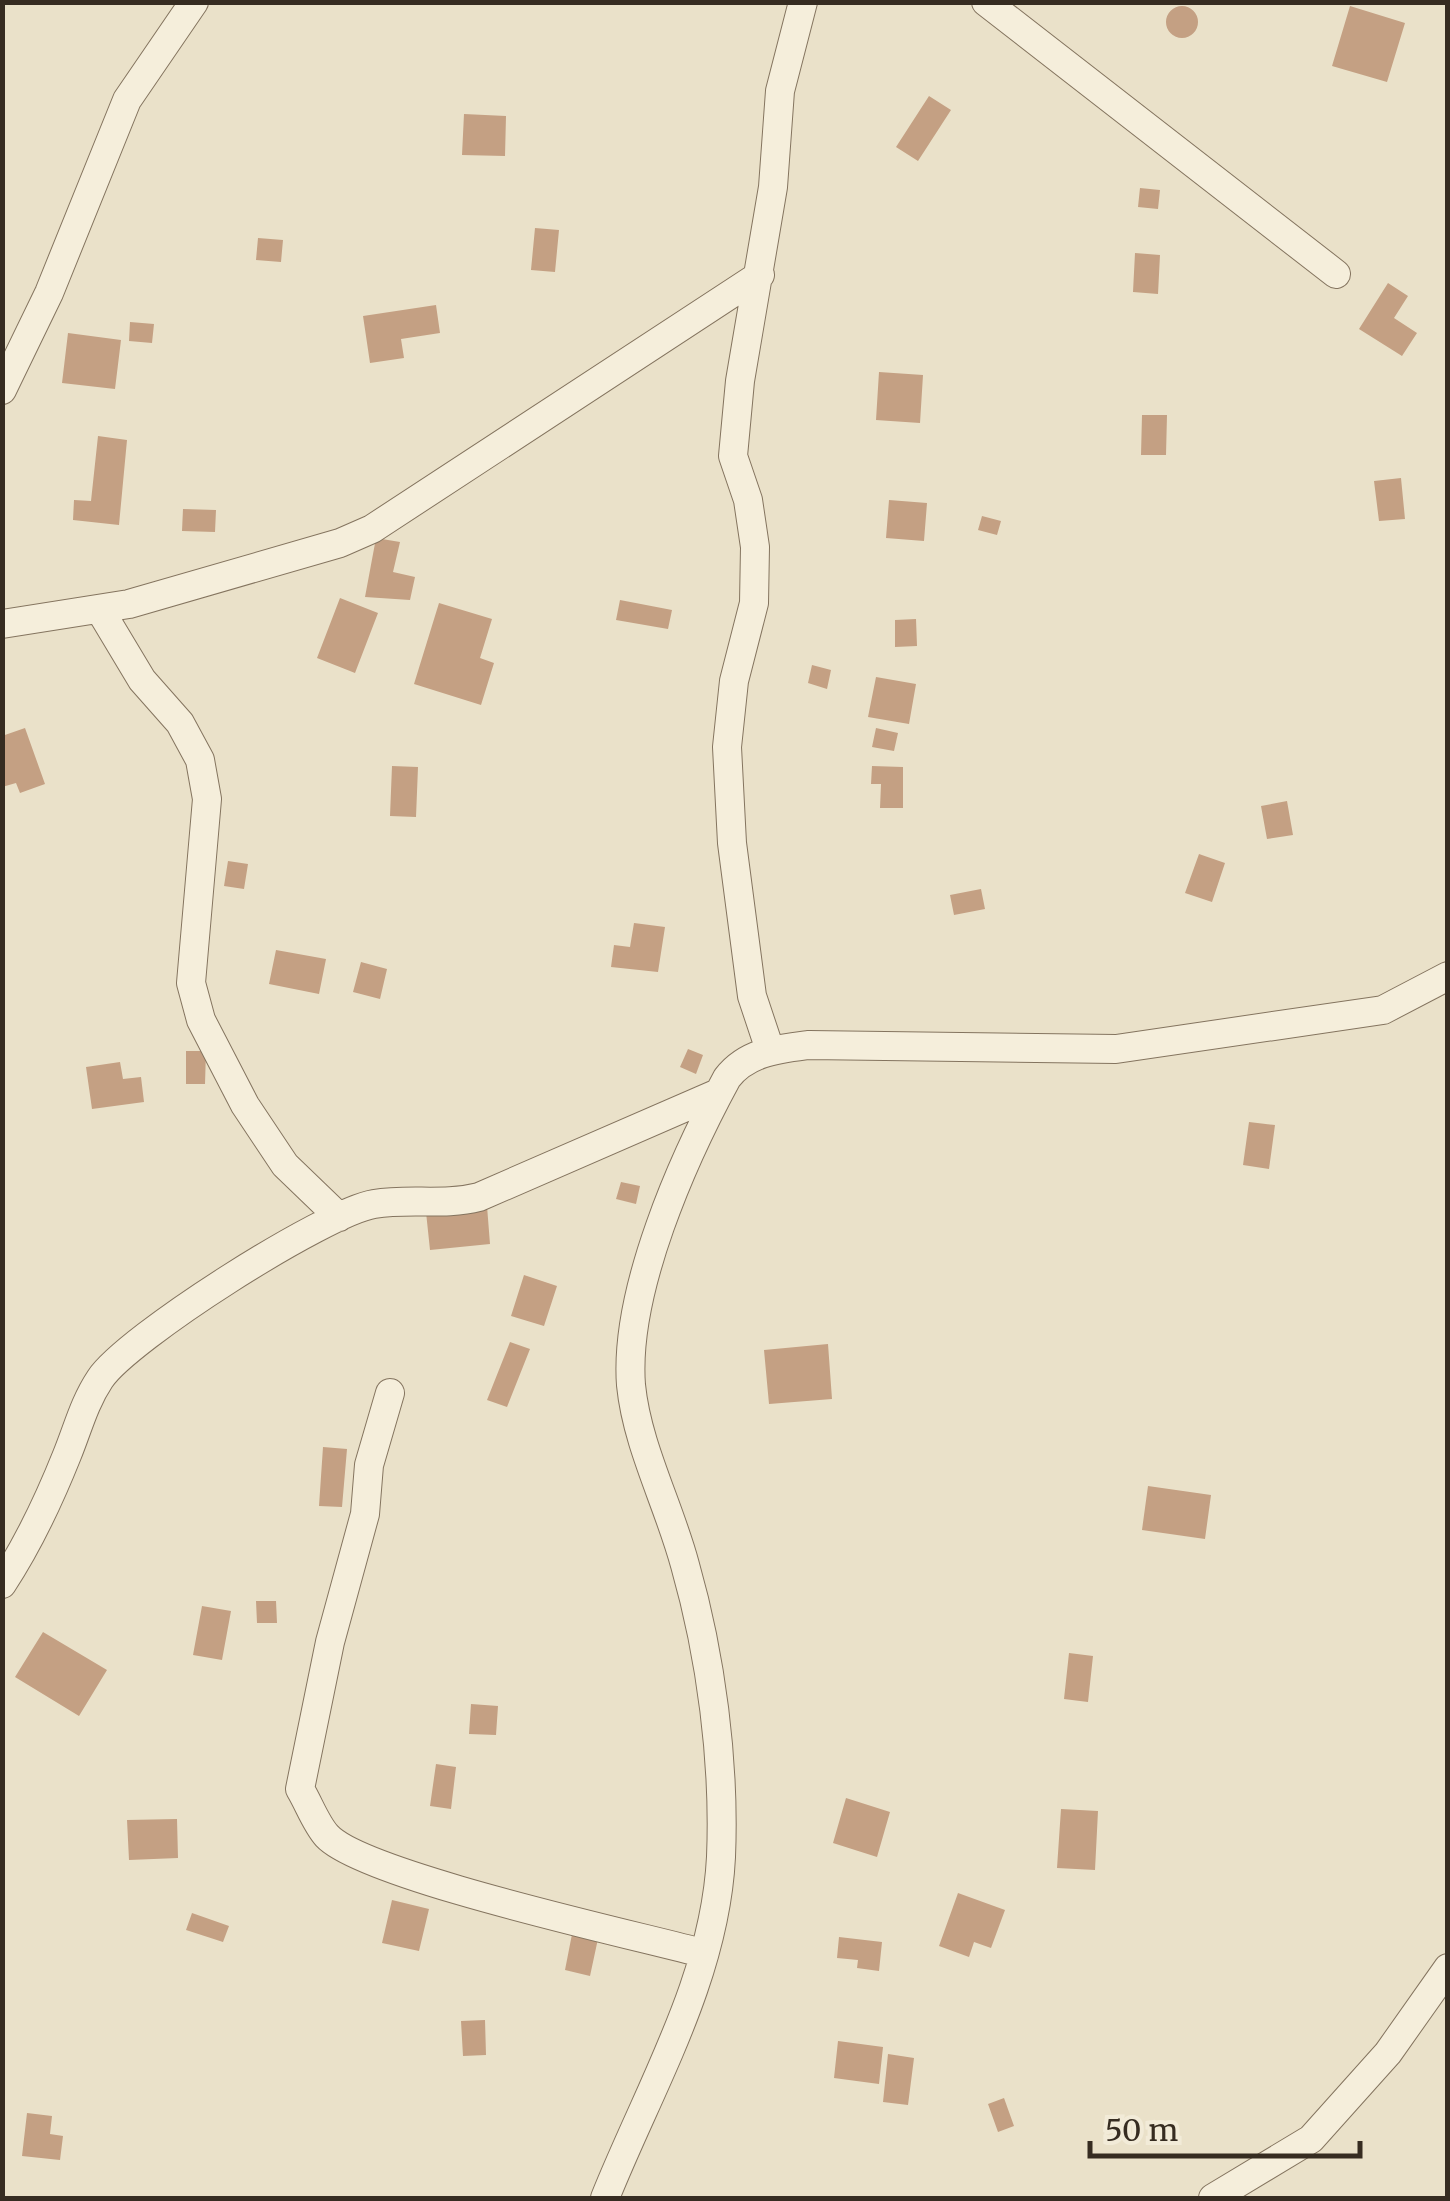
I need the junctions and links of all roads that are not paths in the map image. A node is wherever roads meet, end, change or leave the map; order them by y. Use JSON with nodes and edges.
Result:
{"nodes":[{"id":1,"x":194,"y":2,"type":"edge"},
{"id":2,"x":803,"y":2,"type":"edge"},
{"id":3,"x":986,"y":2,"type":"edge"},
{"id":4,"x":1336,"y":274,"type":"dead end"},
{"id":5,"x":760,"y":275,"type":"junction"},
{"id":6,"x":2,"y":390,"type":"edge"},
{"id":7,"x":100,"y":610,"type":"junction"},
{"id":8,"x":2,"y":624,"type":"edge"},
{"id":9,"x":1448,"y":976,"type":"edge"},
{"id":10,"x":770,"y":1050,"type":"junction"},
{"id":11,"x":718,"y":1093,"type":"junction"},
{"id":12,"x":339,"y":1217,"type":"junction"},
{"id":13,"x":390,"y":1394,"type":"dead end"},
{"id":14,"x":2,"y":1584,"type":"edge"},
{"id":15,"x":702,"y":1952,"type":"junction"},
{"id":16,"x":1448,"y":1968,"type":"edge"},
{"id":17,"x":606,"y":2198,"type":"edge"},
{"id":18,"x":1213,"y":2198,"type":"edge"}],
"edges":[{"from":1,"to":6,"type":"street"},
{"from":2,"to":5,"type":"street"},
{"from":3,"to":4,"type":"street"},
{"from":5,"to":7,"type":"street"},
{"from":5,"to":10,"type":"street"},
{"from":7,"to":8,"type":"street"},
{"from":7,"to":12,"type":"street"},
{"from":9,"to":10,"type":"street"},
{"from":10,"to":11,"type":"street"},
{"from":11,"to":12,"type":"street"},
{"from":11,"to":15,"type":"street"},
{"from":12,"to":14,"type":"street"},
{"from":13,"to":15,"type":"street"},
{"from":15,"to":17,"type":"street"},
{"from":16,"to":18,"type":"street"}]}
